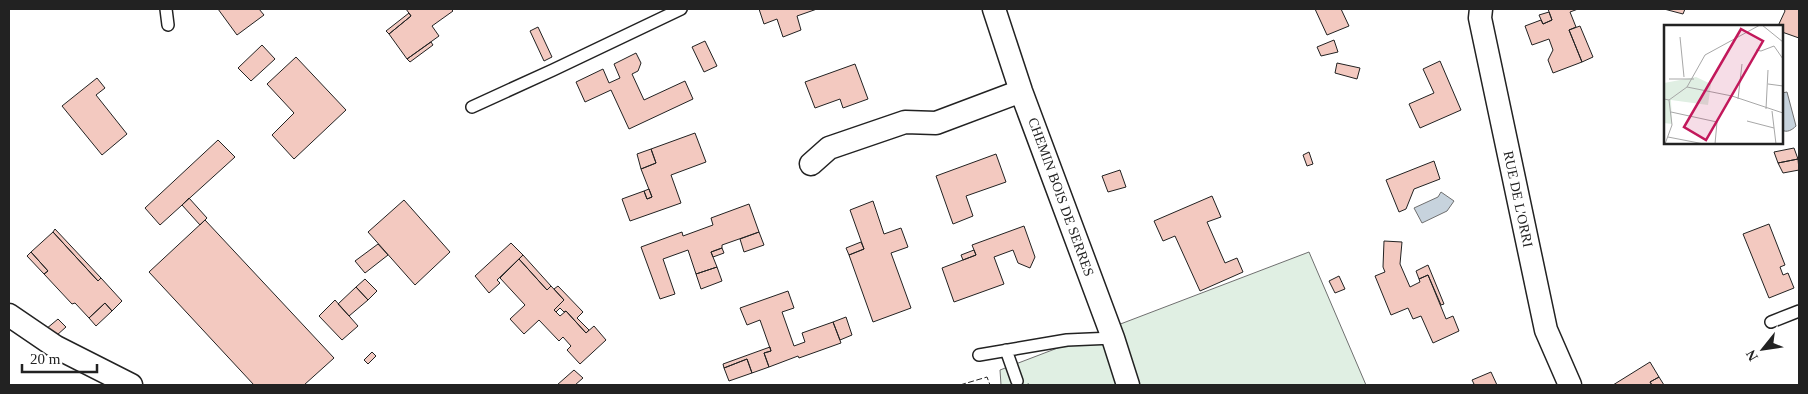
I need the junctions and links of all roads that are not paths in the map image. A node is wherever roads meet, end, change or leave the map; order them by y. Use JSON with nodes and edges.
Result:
{"nodes":[{"id":1,"x":166,"y":9,"type":"edge"},
{"id":2,"x":681,"y":9,"type":"edge"},
{"id":3,"x":994,"y":9,"type":"edge"},
{"id":4,"x":1481,"y":9,"type":"edge"},
{"id":5,"x":168,"y":25,"type":"dead end"},
{"id":6,"x":1021,"y":91,"type":"junction"},
{"id":7,"x":472,"y":107,"type":"dead end"},
{"id":8,"x":811,"y":164,"type":"dead end"},
{"id":9,"x":1799,"y":311,"type":"edge"},
{"id":10,"x":9,"y":315,"type":"edge"},
{"id":11,"x":1771,"y":322,"type":"dead end"},
{"id":12,"x":1113,"y":338,"type":"junction"},
{"id":13,"x":1006,"y":350,"type":"junction"},
{"id":14,"x":979,"y":355,"type":"dead end"},
{"id":15,"x":1017,"y":381,"type":"dead end"},
{"id":16,"x":131,"y":385,"type":"edge"},
{"id":17,"x":1128,"y":385,"type":"edge"},
{"id":18,"x":1570,"y":385,"type":"edge"}],
"edges":[{"from":1,"to":5,"type":"lane"},
{"from":2,"to":7,"type":"lane"},
{"from":3,"to":6,"type":"street","name":"CHEMIN BOIS DE SERRES"},
{"from":4,"to":18,"type":"street","name":"RUE DE L'ORRI"},
{"from":6,"to":8,"type":"street"},
{"from":6,"to":12,"type":"street","name":"CHEMIN BOIS DE SERRES"},
{"from":9,"to":11,"type":"lane"},
{"from":10,"to":16,"type":"street"},
{"from":12,"to":13,"type":"lane"},
{"from":12,"to":17,"type":"street","name":"CHEMIN BOIS DE SERRES"},
{"from":13,"to":14,"type":"lane"},
{"from":13,"to":15,"type":"lane"}]}
